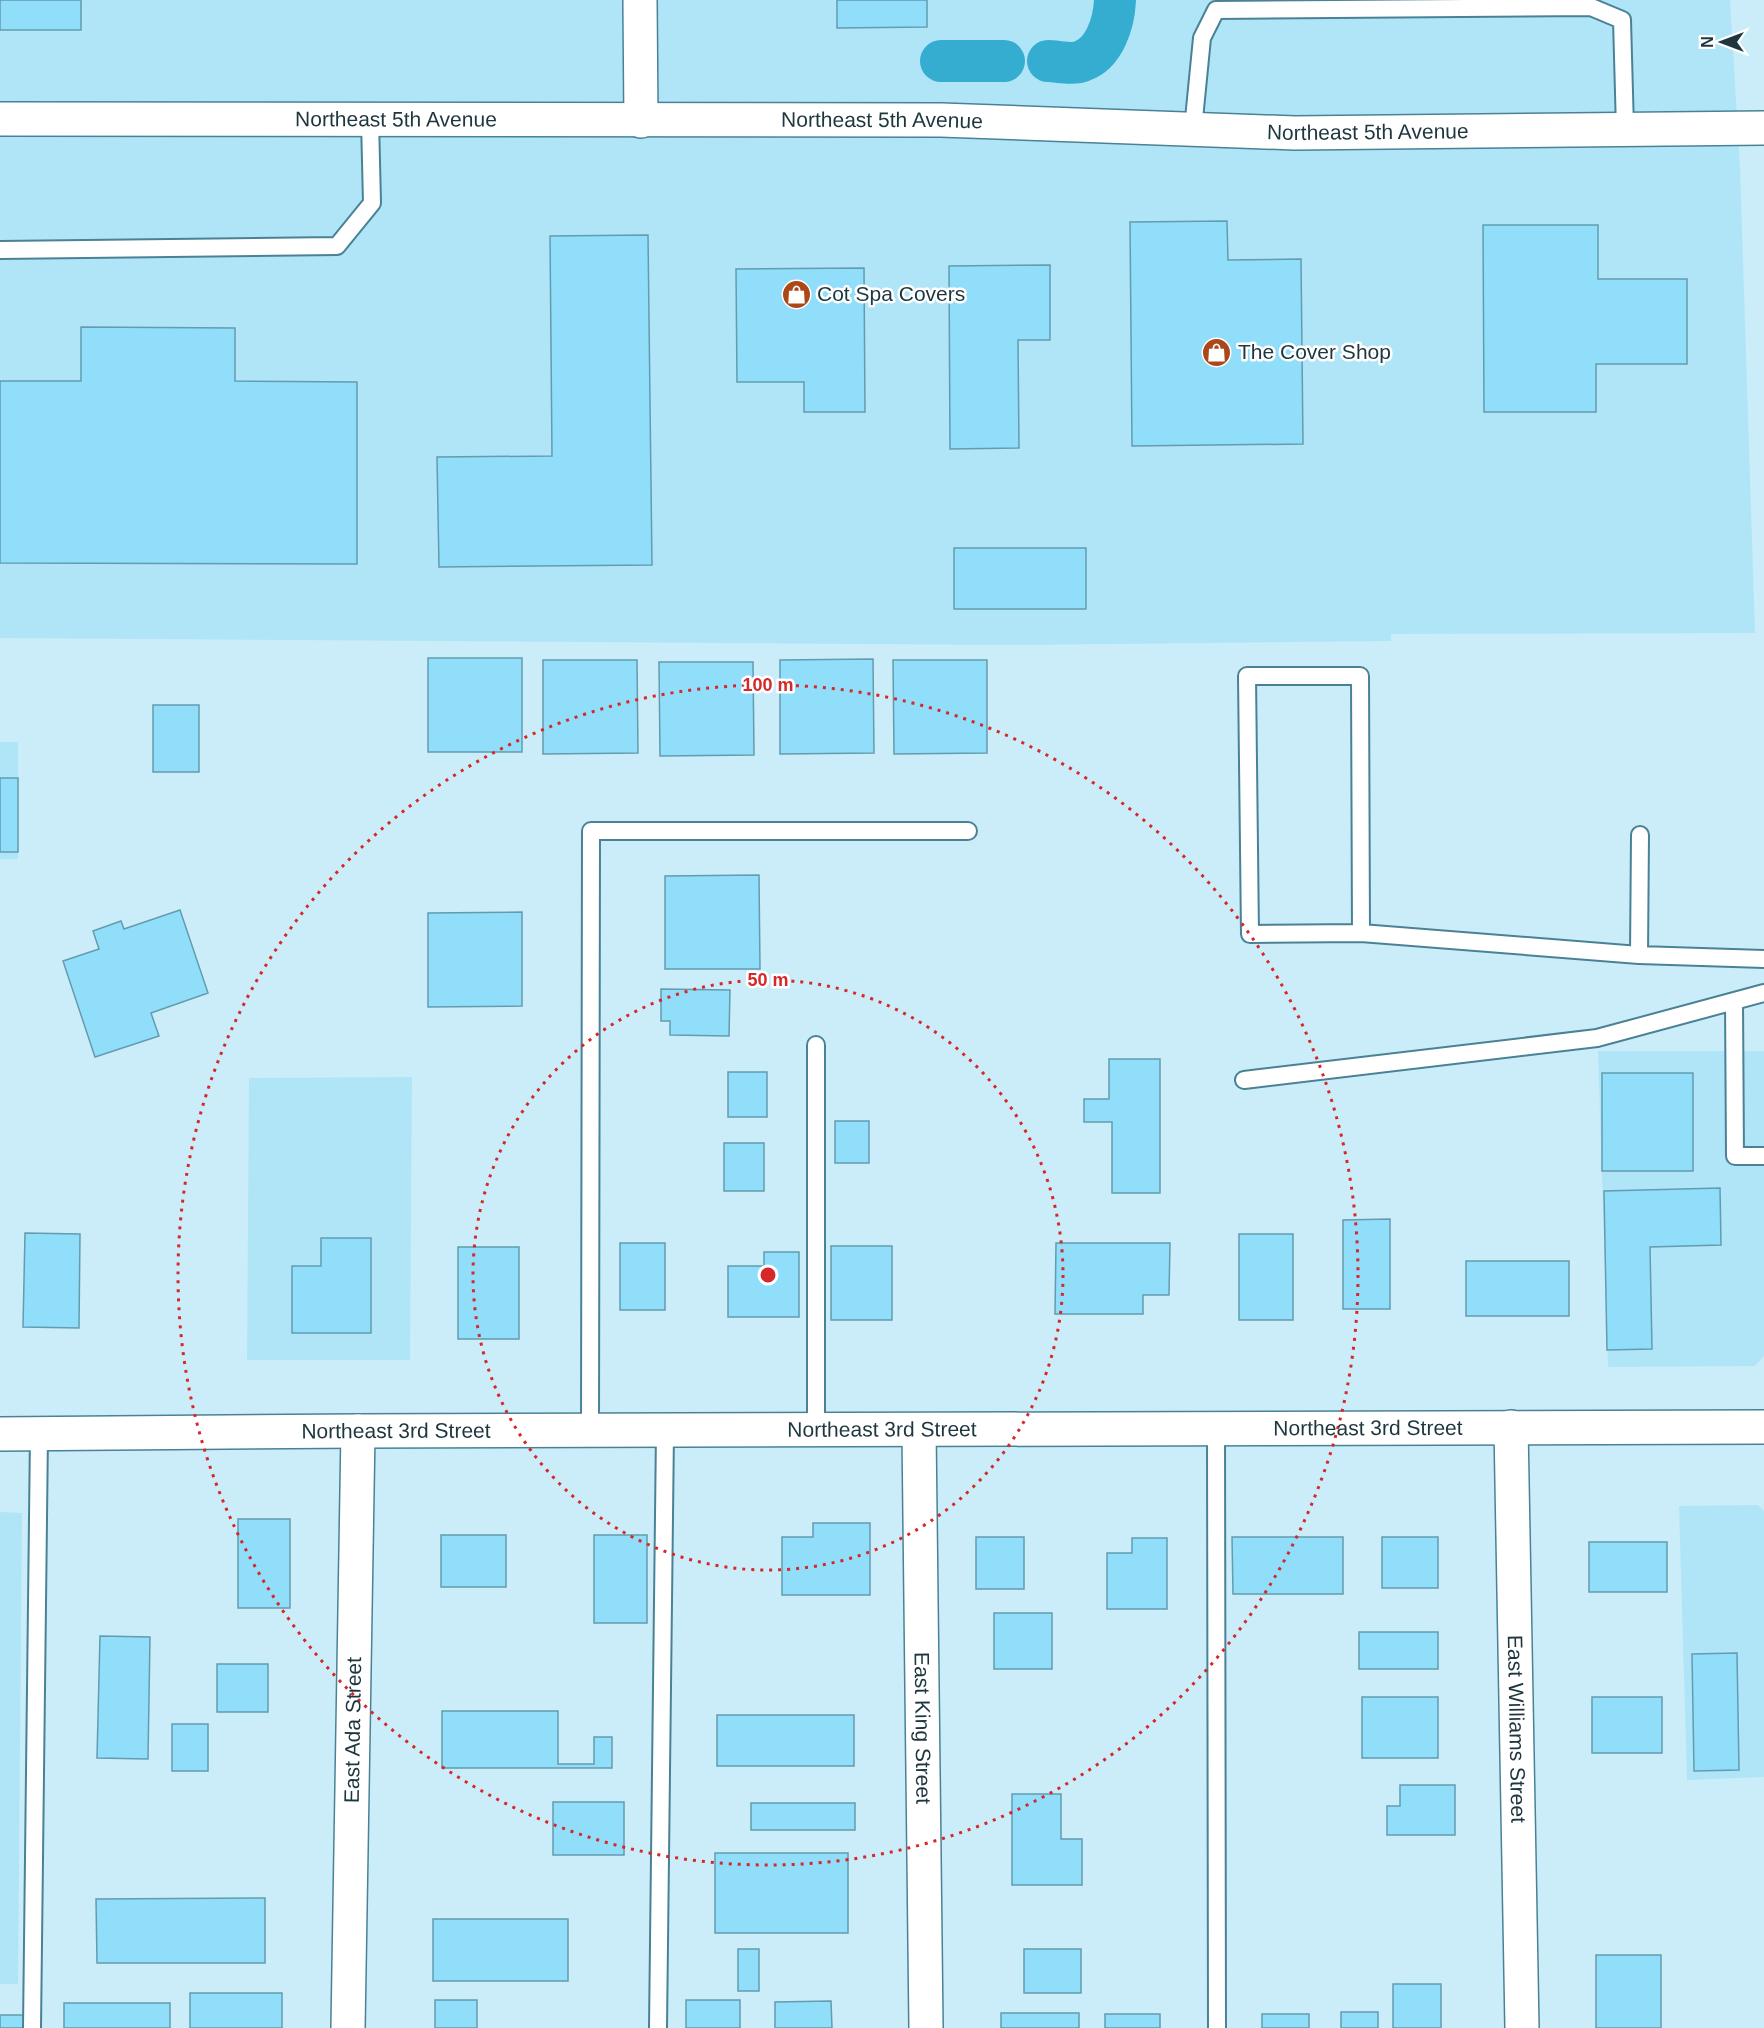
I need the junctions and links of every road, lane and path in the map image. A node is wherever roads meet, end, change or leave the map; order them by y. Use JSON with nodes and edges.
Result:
{"nodes":[{"id":1,"x":640,"y":0,"type":"edge"},
{"id":2,"x":0,"y":119,"type":"edge"},
{"id":3,"x":370,"y":120,"type":"junction"},
{"id":4,"x":640,"y":121,"type":"junction"},
{"id":5,"x":1764,"y":128,"type":"edge"},
{"id":6,"x":1193,"y":129,"type":"junction"},
{"id":7,"x":1625,"y":129,"type":"junction"},
{"id":8,"x":0,"y":250,"type":"edge"},
{"id":9,"x":968,"y":831,"type":"dead end"},
{"id":10,"x":1641,"y":835,"type":"dead end"},
{"id":11,"x":1361,"y":933,"type":"junction"},
{"id":12,"x":1639,"y":955,"type":"junction"},
{"id":13,"x":1764,"y":959,"type":"edge"},
{"id":14,"x":1764,"y":993,"type":"edge"},
{"id":15,"x":1734,"y":1001,"type":"junction"},
{"id":16,"x":816,"y":1045,"type":"dead end"},
{"id":17,"x":1244,"y":1080,"type":"dead end"},
{"id":18,"x":1764,"y":1156,"type":"edge"},
{"id":19,"x":1511,"y":1427,"type":"junction"},
{"id":20,"x":1764,"y":1427,"type":"edge"},
{"id":21,"x":1216,"y":1429,"type":"junction"},
{"id":22,"x":816,"y":1430,"type":"junction"},
{"id":23,"x":919,"y":1430,"type":"junction"},
{"id":24,"x":358,"y":1431,"type":"junction"},
{"id":25,"x":665,"y":1431,"type":"junction"},
{"id":26,"x":590,"y":1432,"type":"junction"},
{"id":27,"x":0,"y":1434,"type":"edge"},
{"id":28,"x":39,"y":1434,"type":"junction"},
{"id":29,"x":32,"y":2028,"type":"edge"},
{"id":30,"x":348,"y":2028,"type":"edge"},
{"id":31,"x":658,"y":2028,"type":"edge"},
{"id":32,"x":926,"y":2028,"type":"edge"},
{"id":33,"x":1217,"y":2028,"type":"edge"},
{"id":34,"x":1522,"y":2028,"type":"edge"}],
"edges":[{"from":1,"to":4,"type":"street"},
{"from":2,"to":3,"type":"street","name":"Northeast 5th Avenue"},
{"from":3,"to":4,"type":"street","name":"Northeast 5th Avenue"},
{"from":3,"to":8,"type":"lane"},
{"from":4,"to":6,"type":"street","name":"Northeast 5th Avenue"},
{"from":5,"to":7,"type":"street","name":"Northeast 5th Avenue"},
{"from":6,"to":7,"type":"street","name":"Northeast 5th Avenue"},
{"from":6,"to":7,"type":"lane"},
{"from":9,"to":26,"type":"lane"},
{"from":10,"to":12,"type":"lane"},
{"from":11,"to":11,"type":"lane"},
{"from":11,"to":12,"type":"lane"},
{"from":12,"to":13,"type":"lane"},
{"from":14,"to":15,"type":"lane"},
{"from":15,"to":17,"type":"lane"},
{"from":15,"to":18,"type":"lane"},
{"from":16,"to":22,"type":"lane"},
{"from":19,"to":20,"type":"street","name":"Northeast 3rd Street"},
{"from":19,"to":21,"type":"street","name":"Northeast 3rd Street"},
{"from":19,"to":34,"type":"street","name":"East Williams Street"},
{"from":21,"to":23,"type":"street","name":"Northeast 3rd Street"},
{"from":21,"to":33,"type":"lane"},
{"from":22,"to":23,"type":"street","name":"Northeast 3rd Street"},
{"from":22,"to":25,"type":"street","name":"Northeast 3rd Street"},
{"from":23,"to":32,"type":"street","name":"East King Street"},
{"from":24,"to":26,"type":"street","name":"Northeast 3rd Street"},
{"from":24,"to":28,"type":"street","name":"Northeast 3rd Street"},
{"from":24,"to":30,"type":"street","name":"East Ada Street"},
{"from":25,"to":26,"type":"street","name":"Northeast 3rd Street"},
{"from":25,"to":31,"type":"lane"},
{"from":27,"to":28,"type":"street","name":"Northeast 3rd Street"},
{"from":28,"to":29,"type":"lane"}]}
